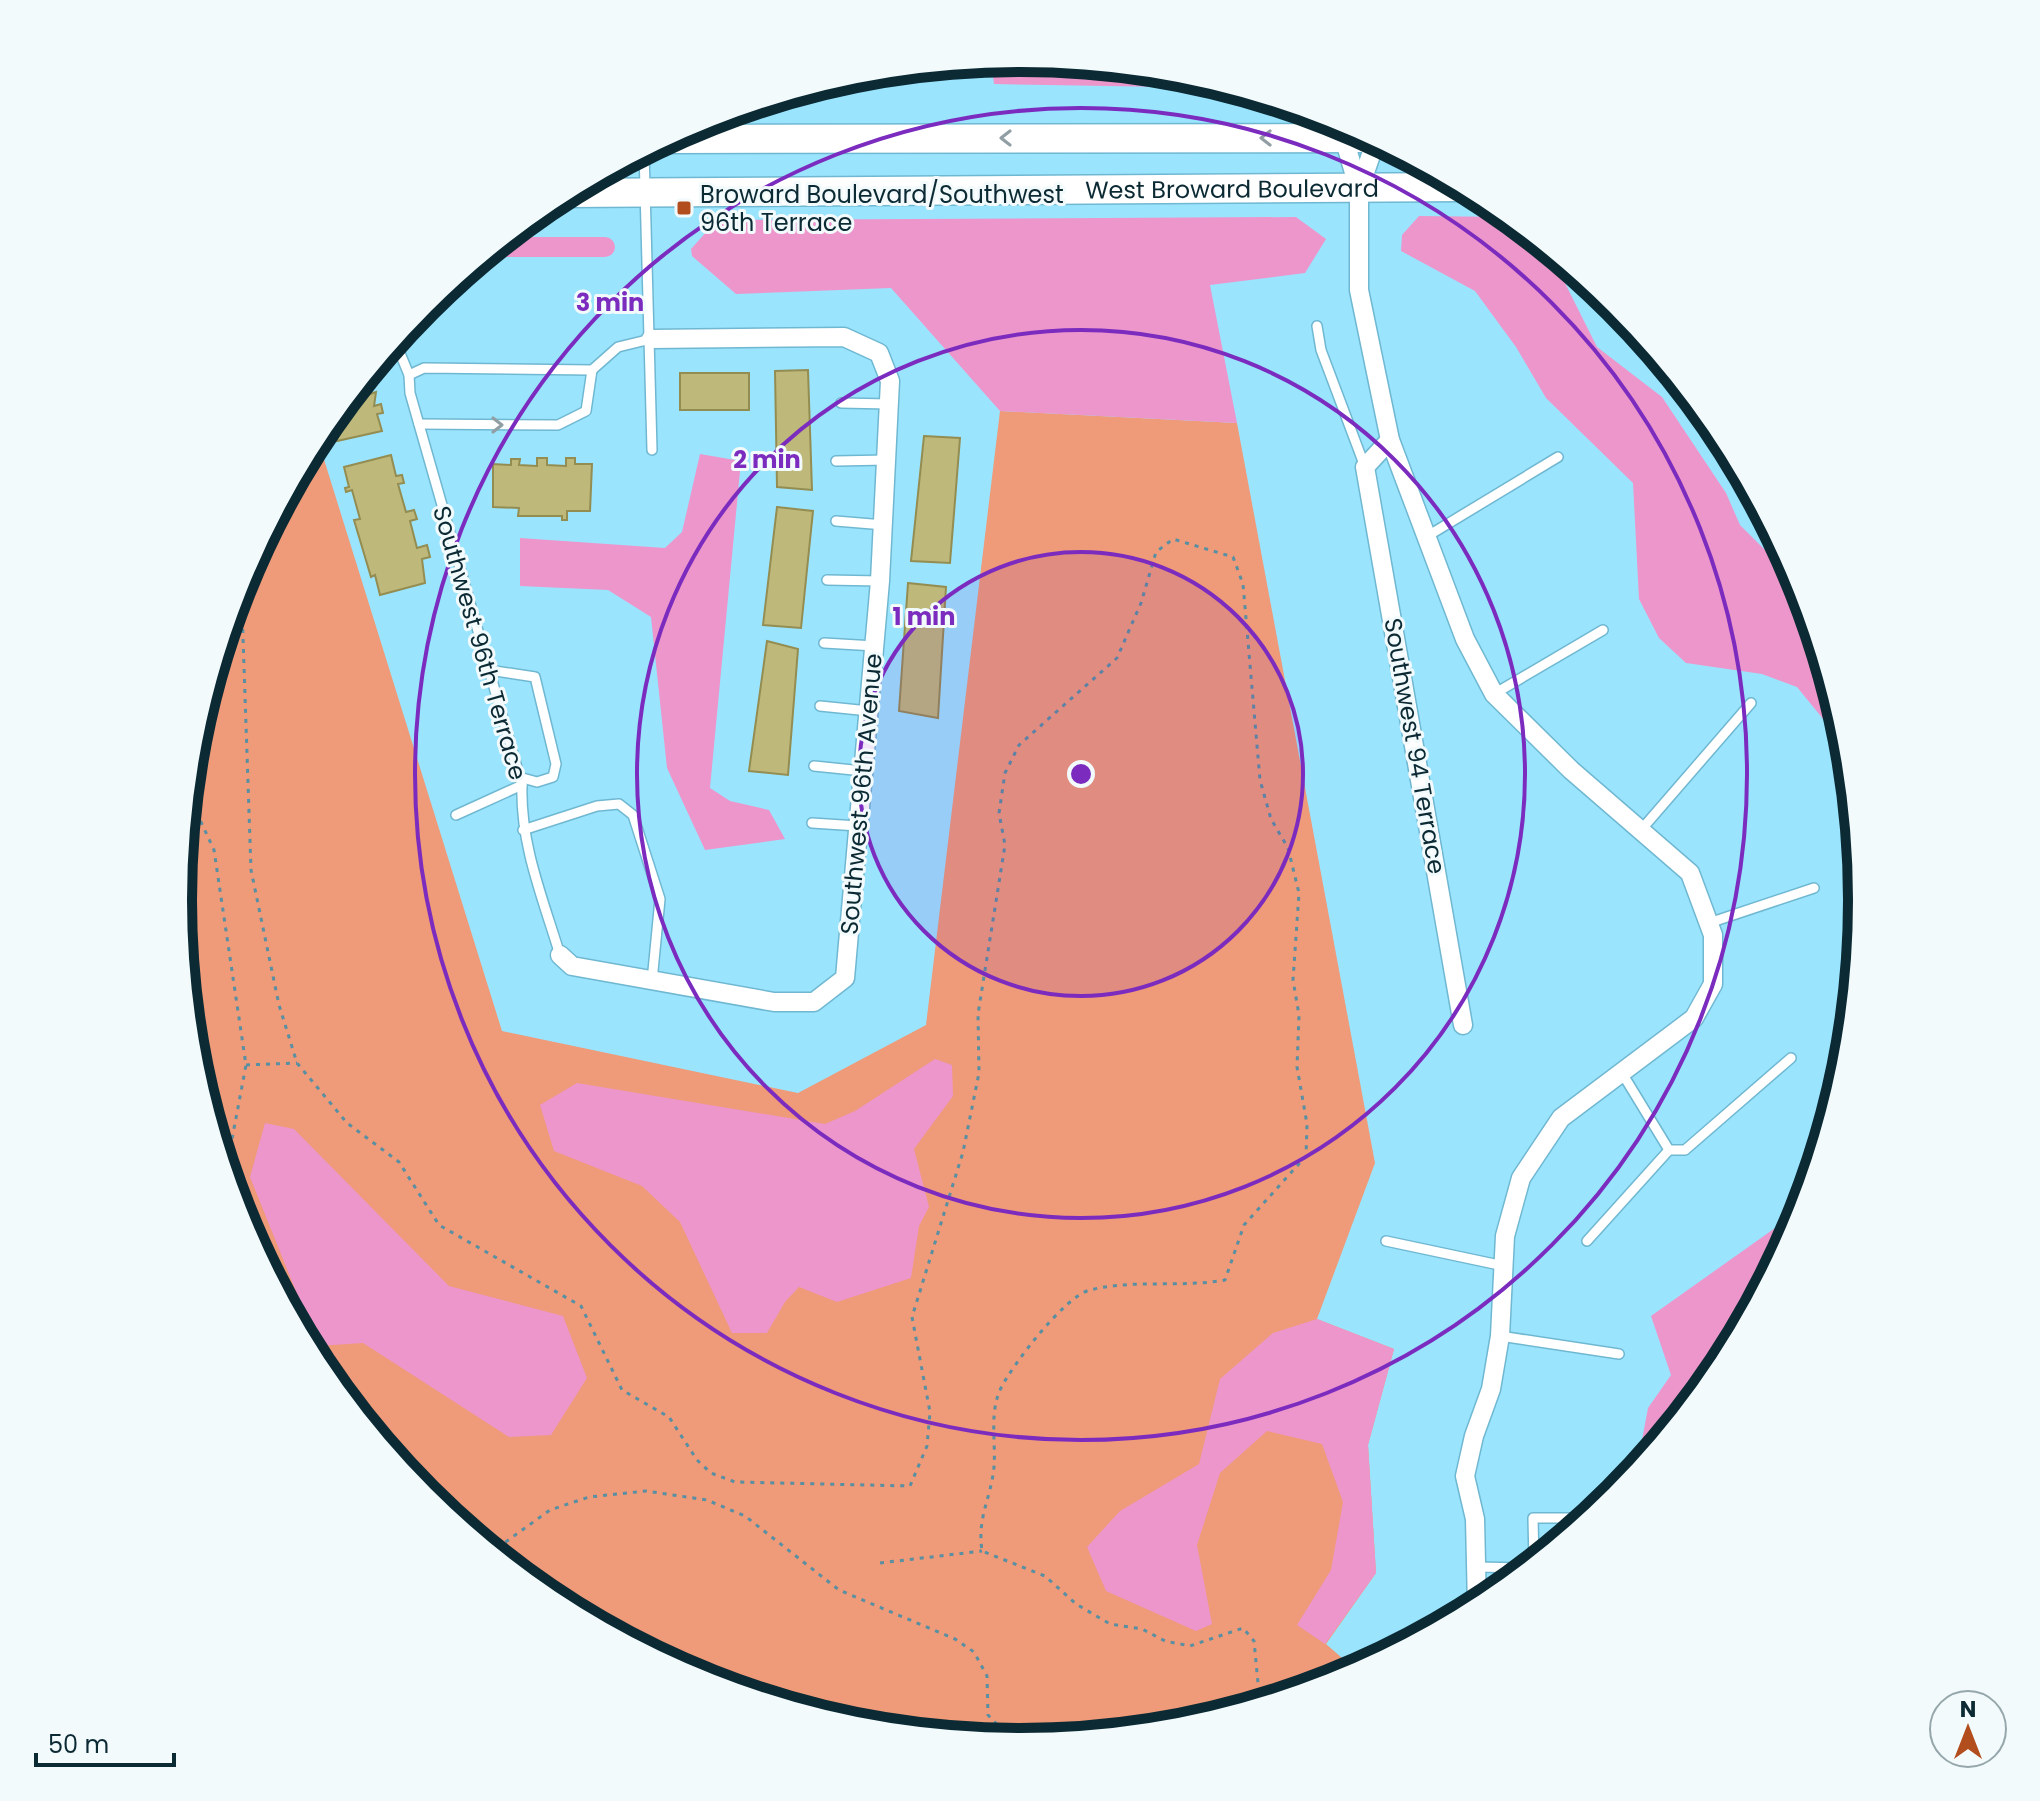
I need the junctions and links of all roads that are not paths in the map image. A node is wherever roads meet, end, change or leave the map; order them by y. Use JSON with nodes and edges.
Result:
{"nodes":[{"id":1,"x":1324,"y":130,"type":"edge"},
{"id":2,"x":695,"y":139,"type":"edge"},
{"id":3,"x":1345,"y":139,"type":"edge"},
{"id":4,"x":1371,"y":150,"type":"edge"},
{"id":5,"x":645,"y":162,"type":"edge"},
{"id":6,"x":1441,"y":188,"type":"edge"},
{"id":7,"x":1359,"y":190,"type":"junction"},
{"id":8,"x":646,"y":192,"type":"junction"},
{"id":9,"x":591,"y":193,"type":"edge"},
{"id":10,"x":1317,"y":326,"type":"dead end"},
{"id":11,"x":651,"y":339,"type":"junction"},
{"id":12,"x":399,"y":352,"type":"edge"},
{"id":13,"x":592,"y":370,"type":"junction"},
{"id":14,"x":409,"y":375,"type":"junction"},
{"id":15,"x":841,"y":403,"type":"dead end"},
{"id":16,"x":889,"y":404,"type":"junction"},
{"id":17,"x":419,"y":424,"type":"junction"},
{"id":18,"x":1390,"y":440,"type":"junction"},
{"id":19,"x":652,"y":450,"type":"dead end"},
{"id":20,"x":1558,"y":457,"type":"dead end"},
{"id":21,"x":887,"y":460,"type":"junction"},
{"id":22,"x":836,"y":461,"type":"dead end"},
{"id":23,"x":1365,"y":467,"type":"junction"},
{"id":24,"x":836,"y":521,"type":"dead end"},
{"id":25,"x":884,"y":525,"type":"junction"},
{"id":26,"x":1426,"y":537,"type":"junction"},
{"id":27,"x":827,"y":580,"type":"dead end"},
{"id":28,"x":880,"y":581,"type":"junction"},
{"id":29,"x":1603,"y":630,"type":"dead end"},
{"id":30,"x":824,"y":643,"type":"dead end"},
{"id":31,"x":875,"y":646,"type":"junction"},
{"id":32,"x":489,"y":670,"type":"junction"},
{"id":33,"x":1494,"y":694,"type":"junction"},
{"id":34,"x":1751,"y":703,"type":"dead end"},
{"id":35,"x":820,"y":706,"type":"dead end"},
{"id":36,"x":869,"y":711,"type":"junction"},
{"id":37,"x":814,"y":766,"type":"dead end"},
{"id":38,"x":863,"y":771,"type":"junction"},
{"id":39,"x":520,"y":781,"type":"junction"},
{"id":40,"x":456,"y":815,"type":"dead end"},
{"id":41,"x":812,"y":823,"type":"dead end"},
{"id":42,"x":858,"y":826,"type":"junction"},
{"id":43,"x":523,"y":830,"type":"junction"},
{"id":44,"x":1641,"y":830,"type":"junction"},
{"id":45,"x":1814,"y":888,"type":"dead end"},
{"id":46,"x":1709,"y":923,"type":"junction"},
{"id":47,"x":560,"y":955,"type":"joint"},
{"id":48,"x":652,"y":981,"type":"junction"},
{"id":49,"x":1463,"y":1025,"type":"dead end"},
{"id":50,"x":1791,"y":1058,"type":"dead end"},
{"id":51,"x":1622,"y":1073,"type":"junction"},
{"id":52,"x":1669,"y":1150,"type":"junction"},
{"id":53,"x":1386,"y":1241,"type":"dead end"},
{"id":54,"x":1587,"y":1241,"type":"dead end"},
{"id":55,"x":1504,"y":1266,"type":"junction"},
{"id":56,"x":1500,"y":1336,"type":"junction"},
{"id":57,"x":1619,"y":1354,"type":"dead end"},
{"id":58,"x":1571,"y":1518,"type":"edge"},
{"id":59,"x":1534,"y":1550,"type":"edge"},
{"id":60,"x":1477,"y":1567,"type":"junction"},
{"id":61,"x":1510,"y":1568,"type":"edge"},
{"id":62,"x":1477,"y":1591,"type":"edge"}],
"edges":[{"from":1,"to":2,"type":"main road","one_way":true},
{"from":3,"to":7,"type":"street"},
{"from":4,"to":7,"type":"street"},
{"from":5,"to":8,"type":"lane"},
{"from":6,"to":7,"type":"main road","name":"West Broward Boulevard"},
{"from":7,"to":8,"type":"main road","name":"West Broward Boulevard"},
{"from":7,"to":18,"type":"street"},
{"from":8,"to":9,"type":"main road","name":"West Broward Boulevard"},
{"from":8,"to":11,"type":"lane"},
{"from":10,"to":23,"type":"lane","name":"Southwest 94 Terrace"},
{"from":11,"to":13,"type":"lane"},
{"from":11,"to":16,"type":"street","name":"Southwest 96th Avenue"},
{"from":11,"to":19,"type":"lane"},
{"from":12,"to":14,"type":"lane","name":"Southwest 96th Terrace"},
{"from":13,"to":14,"type":"lane"},
{"from":17,"to":13,"type":"lane","one_way":true},
{"from":14,"to":17,"type":"lane","name":"Southwest 96th Terrace"},
{"from":15,"to":16,"type":"lane"},
{"from":16,"to":21,"type":"street","name":"Southwest 96th Avenue"},
{"from":17,"to":32,"type":"lane","name":"Southwest 96th Terrace"},
{"from":18,"to":23,"type":"street"},
{"from":18,"to":26,"type":"street"},
{"from":20,"to":26,"type":"lane"},
{"from":21,"to":22,"type":"lane"},
{"from":21,"to":25,"type":"street","name":"Southwest 96th Avenue"},
{"from":23,"to":49,"type":"street","name":"Southwest 94 Terrace"},
{"from":24,"to":25,"type":"lane"},
{"from":25,"to":28,"type":"street","name":"Southwest 96th Avenue"},
{"from":26,"to":33,"type":"street"},
{"from":27,"to":28,"type":"lane"},
{"from":28,"to":31,"type":"street","name":"Southwest 96th Avenue"},
{"from":29,"to":33,"type":"lane"},
{"from":30,"to":31,"type":"lane"},
{"from":31,"to":36,"type":"street","name":"Southwest 96th Avenue"},
{"from":32,"to":39,"type":"lane","name":"Southwest 96th Terrace"},
{"from":32,"to":39,"type":"lane"},
{"from":33,"to":44,"type":"street"},
{"from":34,"to":44,"type":"lane"},
{"from":35,"to":36,"type":"lane"},
{"from":36,"to":38,"type":"street","name":"Southwest 96th Avenue"},
{"from":37,"to":38,"type":"lane"},
{"from":38,"to":42,"type":"street","name":"Southwest 96th Avenue"},
{"from":39,"to":40,"type":"lane"},
{"from":39,"to":43,"type":"lane","name":"Southwest 96th Terrace"},
{"from":41,"to":42,"type":"lane"},
{"from":42,"to":48,"type":"street","name":"Southwest 96th Avenue"},
{"from":43,"to":47,"type":"lane","name":"Southwest 96th Terrace"},
{"from":43,"to":48,"type":"lane"},
{"from":44,"to":46,"type":"street"},
{"from":45,"to":46,"type":"lane"},
{"from":46,"to":51,"type":"street"},
{"from":47,"to":48,"type":"street","name":"Southwest 96th Avenue"},
{"from":50,"to":52,"type":"lane"},
{"from":51,"to":52,"type":"lane"},
{"from":51,"to":55,"type":"street"},
{"from":52,"to":54,"type":"lane"},
{"from":53,"to":55,"type":"lane"},
{"from":55,"to":56,"type":"street"},
{"from":56,"to":57,"type":"lane"},
{"from":56,"to":60,"type":"street"},
{"from":58,"to":59,"type":"lane"},
{"from":60,"to":61,"type":"lane"},
{"from":60,"to":62,"type":"street"}]}
